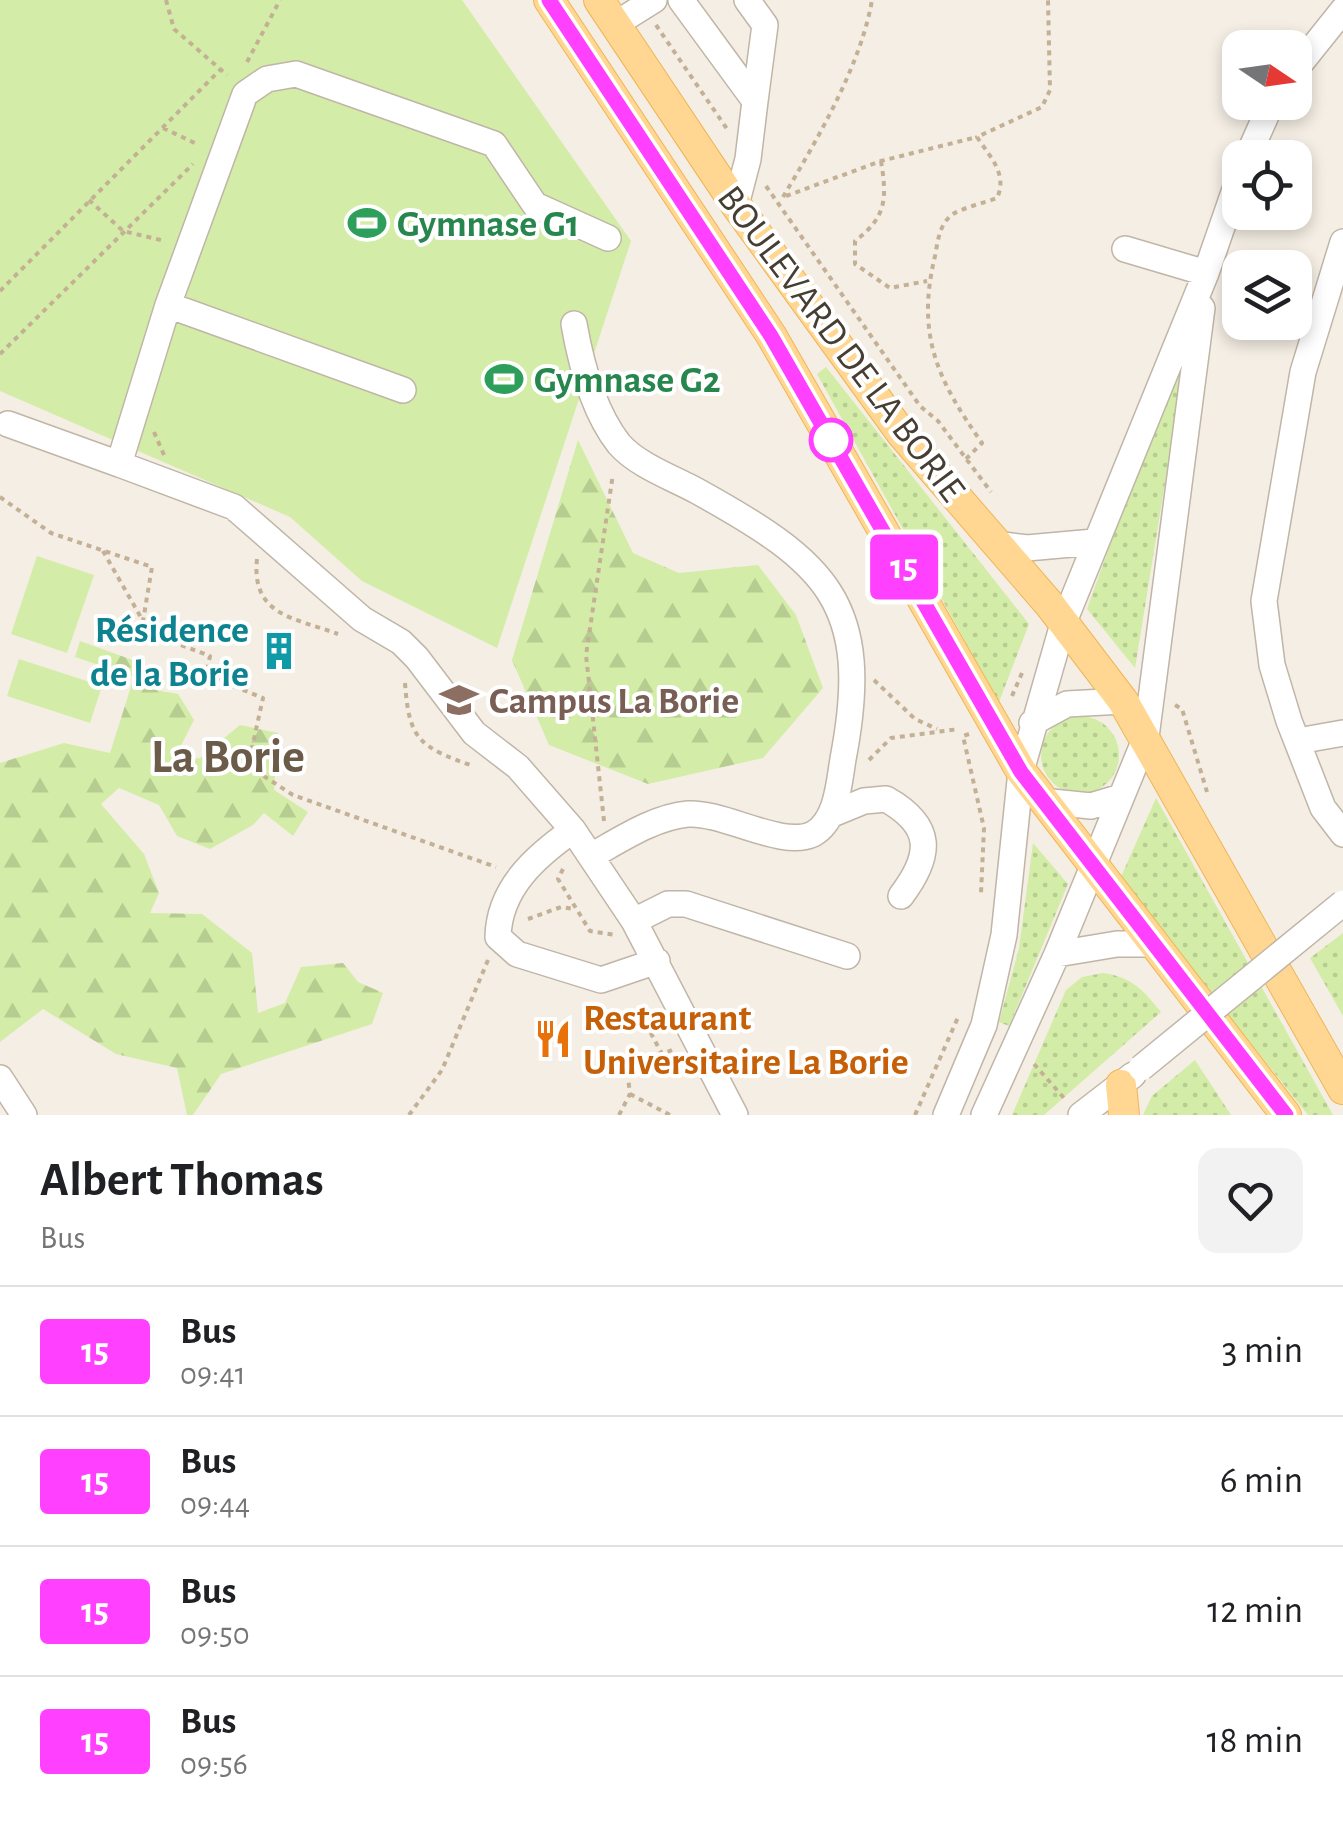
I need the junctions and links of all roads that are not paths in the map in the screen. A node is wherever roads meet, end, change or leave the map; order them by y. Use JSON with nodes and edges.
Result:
{"nodes":[{"id":1,"x":550,"y":0,"type":"edge"},
{"id":2,"x":681,"y":0,"type":"edge"},
{"id":3,"x":747,"y":0,"type":"edge"},
{"id":4,"x":649,"y":3,"type":"edge"},
{"id":5,"x":1343,"y":10,"type":"edge"},
{"id":6,"x":606,"y":13,"type":"edge"},
{"id":7,"x":1312,"y":49,"type":"edge"},
{"id":8,"x":755,"y":102,"type":"junction"},
{"id":9,"x":736,"y":205,"type":"junction"},
{"id":10,"x":1222,"y":227,"type":"edge"},
{"id":11,"x":608,"y":238,"type":"dead end"},
{"id":12,"x":1343,"y":242,"type":"edge"},
{"id":13,"x":1125,"y":249,"type":"dead end"},
{"id":14,"x":1206,"y":273,"type":"junction"},
{"id":15,"x":168,"y":305,"type":"junction"},
{"id":16,"x":574,"y":324,"type":"dead end"},
{"id":17,"x":403,"y":390,"type":"dead end"},
{"id":18,"x":8,"y":424,"type":"dead end"},
{"id":19,"x":119,"y":464,"type":"junction"},
{"id":20,"x":1094,"y":542,"type":"junction"},
{"id":21,"x":996,"y":544,"type":"junction"},
{"id":22,"x":1063,"y":624,"type":"junction"},
{"id":23,"x":1123,"y":701,"type":"junction"},
{"id":24,"x":1032,"y":723,"type":"junction"},
{"id":25,"x":997,"y":732,"type":"junction"},
{"id":26,"x":1343,"y":733,"type":"edge"},
{"id":27,"x":1146,"y":737,"type":"junction"},
{"id":28,"x":1298,"y":740,"type":"junction"},
{"id":29,"x":1021,"y":772,"type":"junction"},
{"id":30,"x":1121,"y":798,"type":"junction"},
{"id":31,"x":1042,"y":801,"type":"junction"},
{"id":32,"x":830,"y":816,"type":"junction"},
{"id":33,"x":1011,"y":834,"type":"junction"},
{"id":34,"x":1343,"y":834,"type":"edge"},
{"id":35,"x":566,"y":835,"type":"junction"},
{"id":36,"x":600,"y":851,"type":"junction"},
{"id":37,"x":1093,"y":866,"type":"junction"},
{"id":38,"x":901,"y":896,"type":"dead end"},
{"id":39,"x":1343,"y":903,"type":"edge"},
{"id":40,"x":623,"y":920,"type":"junction"},
{"id":41,"x":1152,"y":944,"type":"junction"},
{"id":42,"x":1057,"y":954,"type":"junction"},
{"id":43,"x":847,"y":956,"type":"dead end"},
{"id":44,"x":657,"y":961,"type":"junction"},
{"id":45,"x":1193,"y":994,"type":"junction"},
{"id":46,"x":0,"y":1078,"type":"edge"},
{"id":47,"x":1343,"y":1089,"type":"edge"},
{"id":48,"x":1129,"y":1090,"type":"edge"},
{"id":49,"x":1074,"y":1108,"type":"edge"},
{"id":50,"x":24,"y":1115,"type":"edge"},
{"id":51,"x":735,"y":1115,"type":"edge"},
{"id":52,"x":946,"y":1115,"type":"edge"},
{"id":53,"x":984,"y":1115,"type":"edge"},
{"id":54,"x":1265,"y":1115,"type":"edge"},
{"id":55,"x":1286,"y":1115,"type":"edge"}],
"edges":[{"from":1,"to":25,"type":"main road","name":"BOULEVARD DE LA BORIE"},
{"from":2,"to":8,"type":"street"},
{"from":3,"to":8,"type":"street"},
{"from":4,"to":6,"type":"street"},
{"from":5,"to":7,"type":"street"},
{"from":6,"to":9,"type":"main road","name":"BOULEVARD DE LA BORIE"},
{"from":8,"to":9,"type":"street"},
{"from":9,"to":21,"type":"main road","name":"BOULEVARD DE LA BORIE"},
{"from":10,"to":14,"type":"street"},
{"from":11,"to":15,"type":"street"},
{"from":12,"to":28,"type":"street"},
{"from":13,"to":14,"type":"street"},
{"from":14,"to":20,"type":"street"},
{"from":14,"to":27,"type":"street"},
{"from":15,"to":17,"type":"street"},
{"from":15,"to":19,"type":"street"},
{"from":16,"to":32,"type":"street"},
{"from":18,"to":19,"type":"street"},
{"from":19,"to":35,"type":"street"},
{"from":20,"to":21,"type":"street"},
{"from":20,"to":22,"type":"street"},
{"from":21,"to":22,"type":"main road","name":"BOULEVARD DE LA BORIE"},
{"from":22,"to":23,"type":"main road","name":"BOULEVARD DE LA BORIE"},
{"from":22,"to":24,"type":"street"},
{"from":23,"to":24,"type":"street"},
{"from":23,"to":27,"type":"main road","name":"BOULEVARD DE LA BORIE"},
{"from":24,"to":29,"type":"street"},
{"from":25,"to":29,"type":"main road","name":"BOULEVARD DE LA BORIE"},
{"from":25,"to":33,"type":"street"},
{"from":26,"to":28,"type":"street"},
{"from":27,"to":30,"type":"street"},
{"from":27,"to":47,"type":"main road","name":"BOULEVARD DE LA BORIE"},
{"from":28,"to":34,"type":"street"},
{"from":29,"to":31,"type":"main road","name":"BOULEVARD DE LA BORIE"},
{"from":29,"to":33,"type":"street"},
{"from":30,"to":31,"type":"street"},
{"from":30,"to":37,"type":"street"},
{"from":31,"to":37,"type":"main road","name":"BOULEVARD DE LA BORIE"},
{"from":32,"to":36,"type":"street"},
{"from":32,"to":38,"type":"street"},
{"from":33,"to":52,"type":"street"},
{"from":35,"to":36,"type":"street"},
{"from":35,"to":44,"type":"street"},
{"from":36,"to":40,"type":"street"},
{"from":37,"to":41,"type":"main road","name":"BOULEVARD DE LA BORIE"},
{"from":37,"to":42,"type":"street"},
{"from":39,"to":48,"type":"street","bridge":true},
{"from":40,"to":43,"type":"street"},
{"from":40,"to":44,"type":"street"},
{"from":41,"to":42,"type":"street"},
{"from":41,"to":45,"type":"main road","name":"BOULEVARD DE LA BORIE"},
{"from":42,"to":53,"type":"street"},
{"from":44,"to":51,"type":"street"},
{"from":45,"to":54,"type":"main road"},
{"from":45,"to":55,"type":"main road","name":"BOULEVARD DE LA BORIE"},
{"from":46,"to":50,"type":"street"},
{"from":48,"to":49,"type":"street"}]}
